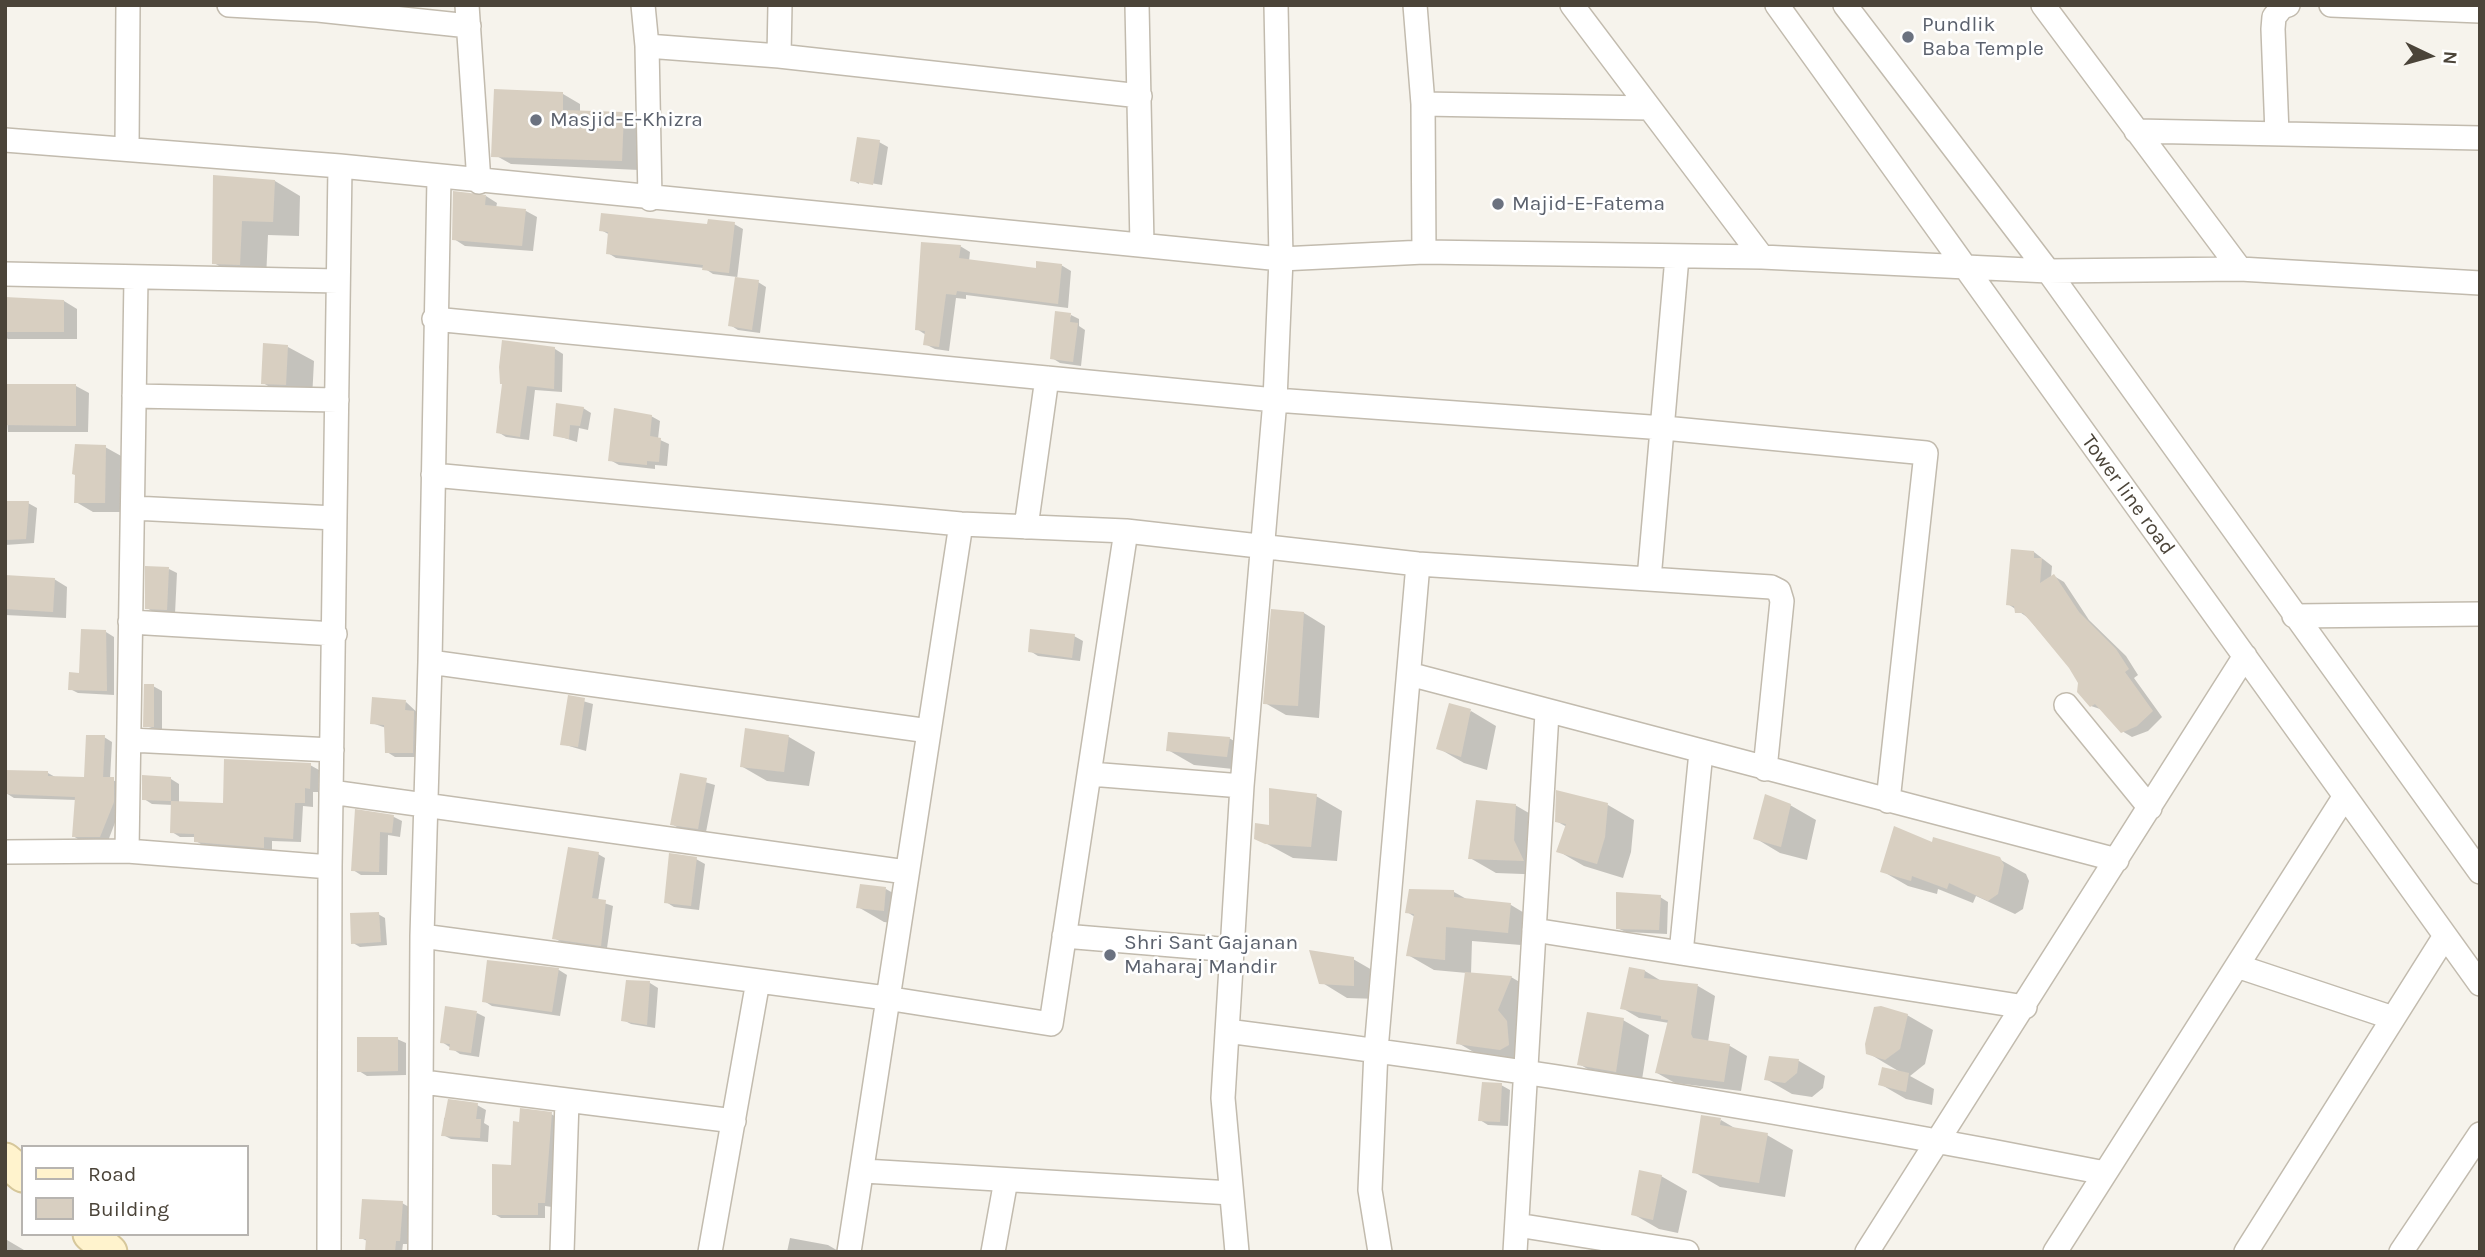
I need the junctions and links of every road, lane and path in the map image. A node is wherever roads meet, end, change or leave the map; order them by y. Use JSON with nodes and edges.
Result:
{"nodes":[{"id":1,"x":128,"y":5,"type":"edge"},
{"id":2,"x":229,"y":5,"type":"edge"},
{"id":3,"x":643,"y":5,"type":"edge"},
{"id":4,"x":780,"y":5,"type":"edge"},
{"id":5,"x":1137,"y":5,"type":"edge"},
{"id":6,"x":1276,"y":5,"type":"edge"},
{"id":7,"x":1415,"y":5,"type":"edge"},
{"id":8,"x":1572,"y":5,"type":"edge"},
{"id":9,"x":1777,"y":5,"type":"edge"},
{"id":10,"x":1845,"y":5,"type":"edge"},
{"id":11,"x":2043,"y":5,"type":"edge"},
{"id":12,"x":2288,"y":5,"type":"edge"},
{"id":13,"x":2331,"y":5,"type":"edge"},
{"id":14,"x":318,"y":8,"type":"edge"},
{"id":15,"x":2480,"y":11,"type":"edge"},
{"id":16,"x":468,"y":16,"type":"edge"},
{"id":17,"x":647,"y":46,"type":"junction"},
{"id":18,"x":779,"y":56,"type":"junction"},
{"id":19,"x":1140,"y":96,"type":"junction"},
{"id":20,"x":1423,"y":104,"type":"junction"},
{"id":21,"x":1649,"y":108,"type":"junction"},
{"id":22,"x":2136,"y":131,"type":"junction"},
{"id":23,"x":2277,"y":134,"type":"junction"},
{"id":24,"x":2480,"y":138,"type":"edge"},
{"id":25,"x":5,"y":139,"type":"edge"},
{"id":26,"x":127,"y":149,"type":"junction"},
{"id":27,"x":340,"y":166,"type":"junction"},
{"id":28,"x":439,"y":178,"type":"junction"},
{"id":29,"x":479,"y":182,"type":"junction"},
{"id":30,"x":650,"y":199,"type":"junction"},
{"id":31,"x":1142,"y":245,"type":"junction"},
{"id":32,"x":1424,"y":252,"type":"junction"},
{"id":33,"x":1676,"y":257,"type":"junction"},
{"id":34,"x":1762,"y":257,"type":"junction"},
{"id":35,"x":1280,"y":259,"type":"junction"},
{"id":36,"x":1963,"y":268,"type":"junction"},
{"id":37,"x":2240,"y":269,"type":"junction"},
{"id":38,"x":2048,"y":271,"type":"junction"},
{"id":39,"x":5,"y":274,"type":"edge"},
{"id":40,"x":136,"y":278,"type":"junction"},
{"id":41,"x":338,"y":281,"type":"junction"},
{"id":42,"x":2480,"y":283,"type":"edge"},
{"id":43,"x":434,"y":318,"type":"junction"},
{"id":44,"x":1047,"y":378,"type":"junction"},
{"id":45,"x":134,"y":396,"type":"junction"},
{"id":46,"x":337,"y":400,"type":"junction"},
{"id":47,"x":1275,"y":400,"type":"junction"},
{"id":48,"x":1664,"y":428,"type":"junction"},
{"id":49,"x":433,"y":475,"type":"junction"},
{"id":50,"x":133,"y":508,"type":"junction"},
{"id":51,"x":335,"y":518,"type":"junction"},
{"id":52,"x":961,"y":524,"type":"junction"},
{"id":53,"x":1026,"y":527,"type":"junction"},
{"id":54,"x":1126,"y":531,"type":"junction"},
{"id":55,"x":1265,"y":546,"type":"junction"},
{"id":56,"x":1418,"y":564,"type":"junction"},
{"id":57,"x":1649,"y":579,"type":"junction"},
{"id":58,"x":2480,"y":614,"type":"edge"},
{"id":59,"x":2294,"y":616,"type":"junction"},
{"id":60,"x":130,"y":622,"type":"junction"},
{"id":61,"x":335,"y":634,"type":"junction"},
{"id":62,"x":2245,"y":656,"type":"junction"},
{"id":63,"x":430,"y":662,"type":"junction"},
{"id":64,"x":1409,"y":674,"type":"junction"},
{"id":65,"x":2066,"y":705,"type":"dead end"},
{"id":66,"x":1547,"y":713,"type":"junction"},
{"id":67,"x":929,"y":732,"type":"junction"},
{"id":68,"x":130,"y":740,"type":"junction"},
{"id":69,"x":332,"y":750,"type":"junction"},
{"id":70,"x":1701,"y":752,"type":"junction"},
{"id":71,"x":1765,"y":769,"type":"junction"},
{"id":72,"x":1090,"y":774,"type":"junction"},
{"id":73,"x":1242,"y":786,"type":"junction"},
{"id":74,"x":331,"y":792,"type":"junction"},
{"id":75,"x":2345,"y":796,"type":"junction"},
{"id":76,"x":1888,"y":801,"type":"junction"},
{"id":77,"x":427,"y":805,"type":"junction"},
{"id":78,"x":2150,"y":808,"type":"junction"},
{"id":79,"x":127,"y":851,"type":"junction"},
{"id":80,"x":5,"y":852,"type":"edge"},
{"id":81,"x":2117,"y":860,"type":"junction"},
{"id":82,"x":330,"y":867,"type":"junction"},
{"id":83,"x":906,"y":872,"type":"junction"},
{"id":84,"x":2480,"y":872,"type":"edge"},
{"id":85,"x":1534,"y":930,"type":"junction"},
{"id":86,"x":422,"y":936,"type":"junction"},
{"id":87,"x":1065,"y":936,"type":"junction"},
{"id":88,"x":2445,"y":936,"type":"junction"},
{"id":89,"x":1232,"y":950,"type":"junction"},
{"id":90,"x":1681,"y":953,"type":"junction"},
{"id":91,"x":2237,"y":966,"type":"junction"},
{"id":92,"x":758,"y":981,"type":"junction"},
{"id":93,"x":2480,"y":984,"type":"edge"},
{"id":94,"x":886,"y":998,"type":"junction"},
{"id":95,"x":2025,"y":1007,"type":"junction"},
{"id":96,"x":2393,"y":1018,"type":"junction"},
{"id":97,"x":1227,"y":1031,"type":"junction"},
{"id":98,"x":1376,"y":1050,"type":"junction"},
{"id":99,"x":1525,"y":1074,"type":"junction"},
{"id":100,"x":423,"y":1082,"type":"junction"},
{"id":101,"x":568,"y":1101,"type":"junction"},
{"id":102,"x":733,"y":1121,"type":"junction"},
{"id":103,"x":2480,"y":1134,"type":"edge"},
{"id":104,"x":1939,"y":1141,"type":"junction"},
{"id":105,"x":5,"y":1160,"type":"edge"},
{"id":106,"x":864,"y":1171,"type":"junction"},
{"id":107,"x":21,"y":1173,"type":"edge"},
{"id":108,"x":2105,"y":1173,"type":"junction"},
{"id":109,"x":1006,"y":1180,"type":"junction"},
{"id":110,"x":1231,"y":1193,"type":"junction"},
{"id":111,"x":1517,"y":1225,"type":"junction"},
{"id":112,"x":92,"y":1236,"type":"edge"},
{"id":113,"x":110,"y":1252,"type":"edge"},
{"id":114,"x":329,"y":1252,"type":"edge"},
{"id":115,"x":420,"y":1252,"type":"edge"},
{"id":116,"x":562,"y":1252,"type":"edge"},
{"id":117,"x":710,"y":1252,"type":"edge"},
{"id":118,"x":849,"y":1252,"type":"edge"},
{"id":119,"x":993,"y":1252,"type":"edge"},
{"id":120,"x":1237,"y":1252,"type":"edge"},
{"id":121,"x":1380,"y":1252,"type":"edge"},
{"id":122,"x":1515,"y":1252,"type":"edge"},
{"id":123,"x":1687,"y":1252,"type":"edge"},
{"id":124,"x":1867,"y":1252,"type":"edge"},
{"id":125,"x":2055,"y":1252,"type":"edge"},
{"id":126,"x":2246,"y":1252,"type":"edge"},
{"id":127,"x":2401,"y":1252,"type":"edge"}],
"edges":[{"from":1,"to":26,"type":"street"},
{"from":2,"to":14,"type":"street"},
{"from":3,"to":17,"type":"street"},
{"from":4,"to":18,"type":"street"},
{"from":5,"to":19,"type":"street"},
{"from":6,"to":35,"type":"street"},
{"from":7,"to":20,"type":"street"},
{"from":8,"to":21,"type":"street"},
{"from":9,"to":36,"type":"street","name":"Tower line road"},
{"from":10,"to":38,"type":"street"},
{"from":11,"to":22,"type":"street"},
{"from":12,"to":23,"type":"street"},
{"from":13,"to":15,"type":"street"},
{"from":14,"to":16,"type":"street"},
{"from":16,"to":29,"type":"street"},
{"from":17,"to":18,"type":"street"},
{"from":17,"to":30,"type":"street"},
{"from":18,"to":19,"type":"street"},
{"from":19,"to":31,"type":"street"},
{"from":20,"to":21,"type":"street"},
{"from":20,"to":32,"type":"street"},
{"from":21,"to":34,"type":"street"},
{"from":22,"to":23,"type":"street"},
{"from":22,"to":37,"type":"street"},
{"from":23,"to":24,"type":"street"},
{"from":25,"to":26,"type":"street"},
{"from":26,"to":27,"type":"street"},
{"from":27,"to":28,"type":"street"},
{"from":27,"to":41,"type":"street"},
{"from":28,"to":29,"type":"street"},
{"from":28,"to":43,"type":"street"},
{"from":29,"to":30,"type":"street"},
{"from":30,"to":31,"type":"street"},
{"from":31,"to":35,"type":"street"},
{"from":32,"to":33,"type":"street"},
{"from":32,"to":35,"type":"street"},
{"from":33,"to":34,"type":"street"},
{"from":33,"to":48,"type":"street"},
{"from":34,"to":36,"type":"street"},
{"from":35,"to":47,"type":"street"},
{"from":36,"to":38,"type":"street"},
{"from":36,"to":62,"type":"street","name":"Tower line road"},
{"from":37,"to":38,"type":"street"},
{"from":37,"to":42,"type":"street"},
{"from":38,"to":59,"type":"street"},
{"from":39,"to":40,"type":"street"},
{"from":40,"to":41,"type":"street"},
{"from":40,"to":45,"type":"street"},
{"from":41,"to":46,"type":"street"},
{"from":43,"to":44,"type":"street"},
{"from":43,"to":49,"type":"street"},
{"from":44,"to":47,"type":"street"},
{"from":44,"to":53,"type":"street"},
{"from":45,"to":46,"type":"street"},
{"from":45,"to":50,"type":"street"},
{"from":46,"to":51,"type":"street"},
{"from":47,"to":48,"type":"street"},
{"from":47,"to":55,"type":"street"},
{"from":48,"to":57,"type":"street"},
{"from":48,"to":76,"type":"street"},
{"from":49,"to":52,"type":"street"},
{"from":49,"to":63,"type":"street"},
{"from":50,"to":51,"type":"street"},
{"from":50,"to":60,"type":"street"},
{"from":51,"to":61,"type":"street"},
{"from":52,"to":53,"type":"street"},
{"from":52,"to":67,"type":"street"},
{"from":53,"to":54,"type":"street"},
{"from":54,"to":55,"type":"street"},
{"from":54,"to":72,"type":"street"},
{"from":55,"to":56,"type":"street"},
{"from":55,"to":73,"type":"street"},
{"from":56,"to":57,"type":"street"},
{"from":56,"to":64,"type":"street"},
{"from":57,"to":71,"type":"street"},
{"from":58,"to":59,"type":"street"},
{"from":59,"to":84,"type":"street"},
{"from":60,"to":61,"type":"street"},
{"from":60,"to":68,"type":"street"},
{"from":61,"to":69,"type":"street"},
{"from":62,"to":75,"type":"street","name":"Tower line road"},
{"from":62,"to":78,"type":"street"},
{"from":63,"to":67,"type":"street"},
{"from":63,"to":77,"type":"street"},
{"from":64,"to":66,"type":"street"},
{"from":64,"to":98,"type":"street"},
{"from":65,"to":78,"type":"street"},
{"from":66,"to":70,"type":"street"},
{"from":66,"to":85,"type":"street"},
{"from":67,"to":83,"type":"street"},
{"from":68,"to":69,"type":"street"},
{"from":68,"to":79,"type":"street"},
{"from":69,"to":74,"type":"street"},
{"from":70,"to":71,"type":"street"},
{"from":70,"to":90,"type":"street"},
{"from":71,"to":76,"type":"street"},
{"from":72,"to":73,"type":"street"},
{"from":72,"to":87,"type":"street"},
{"from":73,"to":89,"type":"street"},
{"from":74,"to":77,"type":"street"},
{"from":74,"to":82,"type":"street"},
{"from":75,"to":88,"type":"street","name":"Tower line road"},
{"from":75,"to":91,"type":"street"},
{"from":76,"to":81,"type":"street"},
{"from":77,"to":83,"type":"street"},
{"from":77,"to":86,"type":"street"},
{"from":78,"to":81,"type":"street"},
{"from":79,"to":80,"type":"street"},
{"from":79,"to":82,"type":"street"},
{"from":81,"to":95,"type":"street"},
{"from":82,"to":114,"type":"street"},
{"from":83,"to":94,"type":"street"},
{"from":85,"to":90,"type":"street"},
{"from":85,"to":99,"type":"street"},
{"from":86,"to":92,"type":"street"},
{"from":86,"to":100,"type":"street"},
{"from":87,"to":89,"type":"street"},
{"from":87,"to":94,"type":"street"},
{"from":88,"to":93,"type":"street","name":"Tower line road"},
{"from":88,"to":96,"type":"street"},
{"from":89,"to":97,"type":"street"},
{"from":90,"to":95,"type":"street"},
{"from":91,"to":96,"type":"street"},
{"from":91,"to":108,"type":"street"},
{"from":92,"to":94,"type":"street"},
{"from":92,"to":102,"type":"street"},
{"from":94,"to":106,"type":"street"},
{"from":95,"to":104,"type":"street"},
{"from":96,"to":126,"type":"street"},
{"from":97,"to":98,"type":"street"},
{"from":97,"to":110,"type":"street"},
{"from":98,"to":99,"type":"street"},
{"from":98,"to":121,"type":"street"},
{"from":99,"to":104,"type":"street"},
{"from":99,"to":111,"type":"street"},
{"from":100,"to":101,"type":"street"},
{"from":100,"to":115,"type":"street"},
{"from":101,"to":102,"type":"street"},
{"from":101,"to":116,"type":"street"},
{"from":102,"to":117,"type":"street"},
{"from":103,"to":127,"type":"street"},
{"from":104,"to":108,"type":"street"},
{"from":104,"to":124,"type":"street"},
{"from":105,"to":107,"type":"street"},
{"from":106,"to":109,"type":"street"},
{"from":106,"to":118,"type":"street"},
{"from":108,"to":125,"type":"street"},
{"from":109,"to":110,"type":"street"},
{"from":109,"to":119,"type":"street"},
{"from":110,"to":120,"type":"street"},
{"from":111,"to":122,"type":"street"},
{"from":111,"to":123,"type":"street"},
{"from":112,"to":113,"type":"street"}]}
